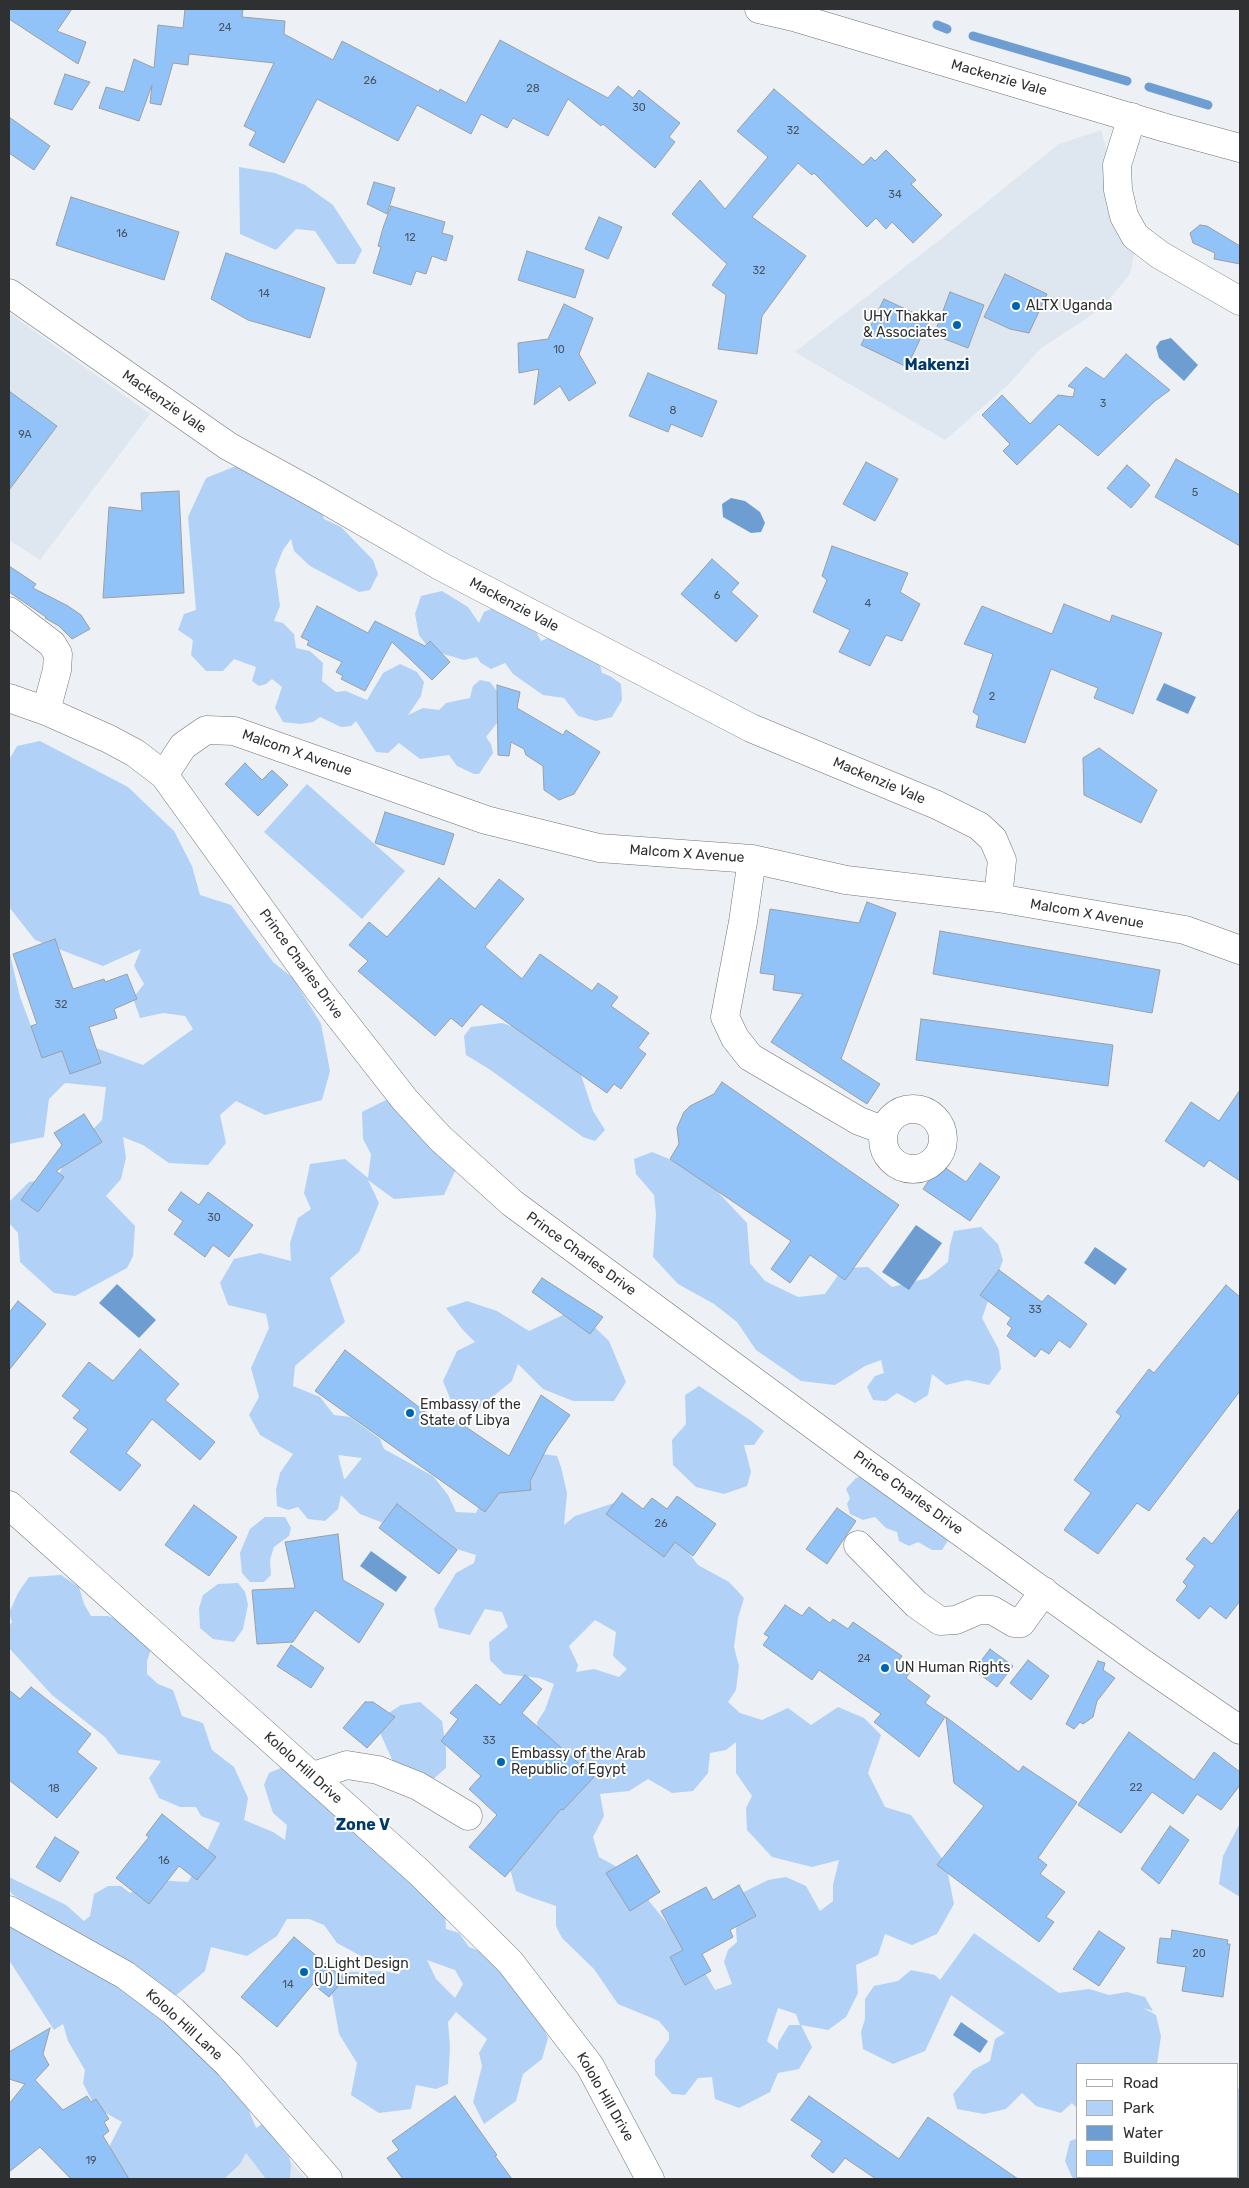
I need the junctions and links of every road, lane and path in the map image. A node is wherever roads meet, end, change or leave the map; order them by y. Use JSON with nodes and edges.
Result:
{"nodes":[{"id":1,"x":759,"y":9,"type":"edge"},
{"id":2,"x":1132,"y":117,"type":"junction"},
{"id":3,"x":1240,"y":148,"type":"edge"},
{"id":4,"x":9,"y":293,"type":"edge"},
{"id":5,"x":1240,"y":301,"type":"edge"},
{"id":6,"x":9,"y":612,"type":"edge"},
{"id":7,"x":9,"y":698,"type":"edge"},
{"id":8,"x":46,"y":711,"type":"junction"},
{"id":9,"x":164,"y":775,"type":"junction"},
{"id":10,"x":752,"y":859,"type":"junction"},
{"id":11,"x":998,"y":898,"type":"junction"},
{"id":12,"x":1240,"y":950,"type":"edge"},
{"id":13,"x":883,"y":1130,"type":"dead end"},
{"id":14,"x":9,"y":1506,"type":"edge"},
{"id":15,"x":858,"y":1545,"type":"dead end"},
{"id":16,"x":1044,"y":1591,"type":"junction"},
{"id":17,"x":1240,"y":1730,"type":"edge"},
{"id":18,"x":313,"y":1776,"type":"junction"},
{"id":19,"x":468,"y":1816,"type":"dead end"},
{"id":20,"x":9,"y":1910,"type":"edge"},
{"id":21,"x":328,"y":2179,"type":"edge"},
{"id":22,"x":650,"y":2179,"type":"edge"}],
"edges":[{"from":1,"to":2,"type":"street","name":"Mackenzie Vale"},
{"from":2,"to":3,"type":"street","name":"Mackenzie Vale"},
{"from":2,"to":5,"type":"street"},
{"from":4,"to":11,"type":"street","name":"Mackenzie Vale"},
{"from":6,"to":8,"type":"street"},
{"from":7,"to":8,"type":"street","name":"Prince Charles Drive"},
{"from":8,"to":9,"type":"street","name":"Prince Charles Drive"},
{"from":9,"to":10,"type":"street","name":"Malcom X Avenue"},
{"from":9,"to":16,"type":"street","name":"Prince Charles Drive"},
{"from":10,"to":11,"type":"street","name":"Malcom X Avenue"},
{"from":10,"to":13,"type":"street"},
{"from":11,"to":12,"type":"street","name":"Malcom X Avenue"},
{"from":14,"to":18,"type":"street","name":"Kololo Hill Drive"},
{"from":15,"to":16,"type":"street"},
{"from":16,"to":17,"type":"street","name":"Prince Charles Drive"},
{"from":18,"to":19,"type":"street"},
{"from":18,"to":22,"type":"street","name":"Kololo Hill Drive"},
{"from":20,"to":21,"type":"street","name":"Kololo Hill Lane"}]}
